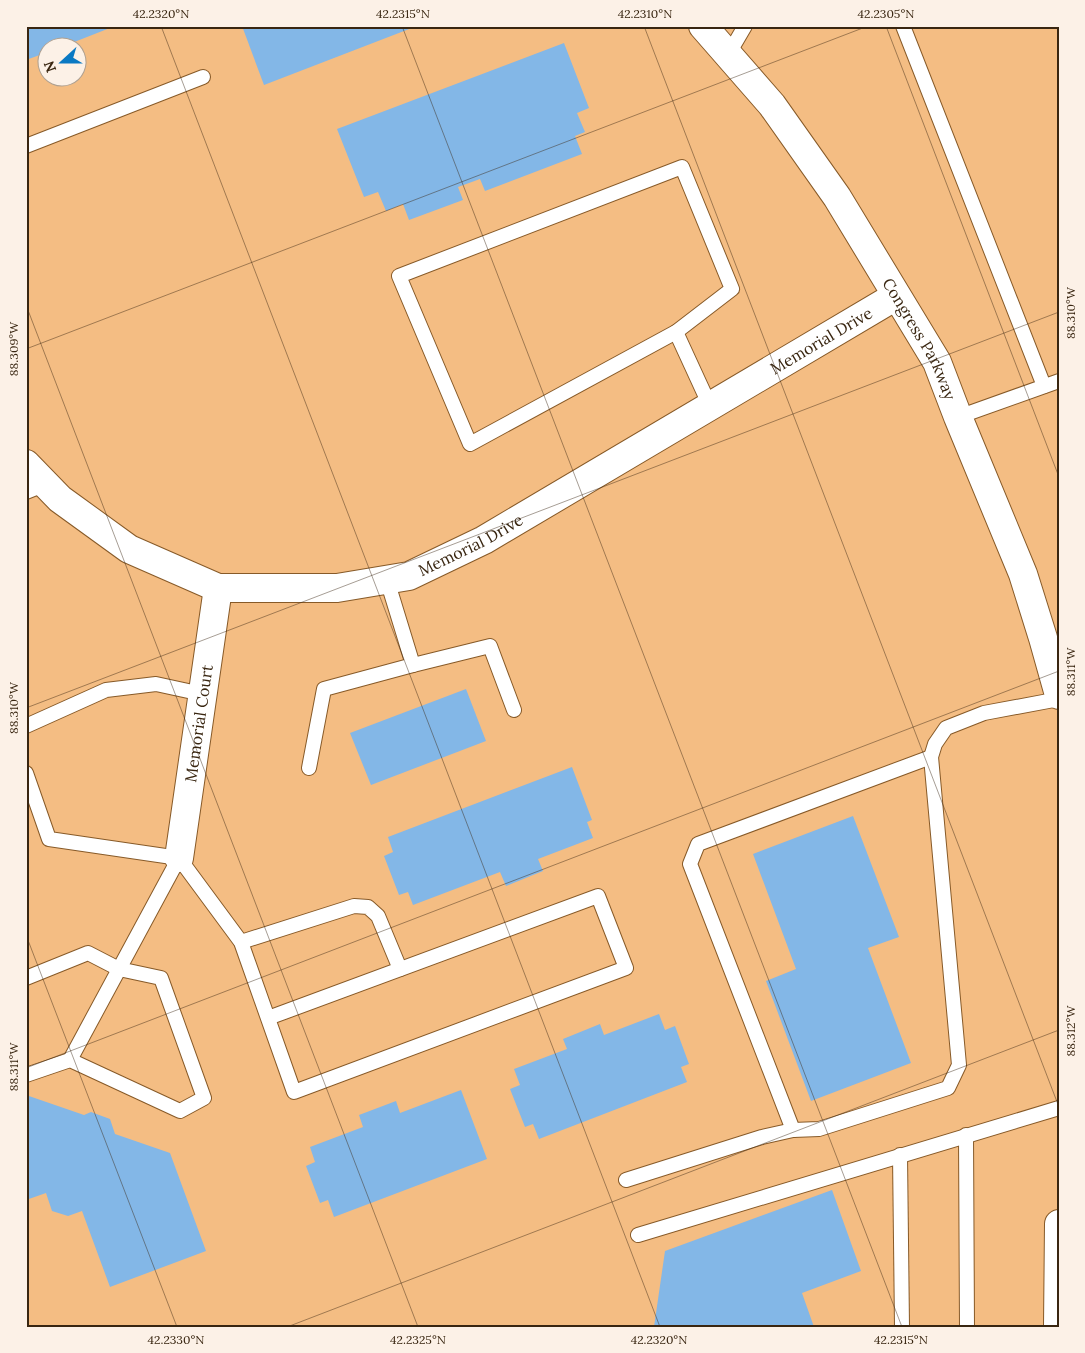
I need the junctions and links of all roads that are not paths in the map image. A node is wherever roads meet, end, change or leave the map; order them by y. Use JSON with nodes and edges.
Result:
{"nodes":[{"id":1,"x":703,"y":26,"type":"edge"},
{"id":2,"x":745,"y":26,"type":"edge"},
{"id":3,"x":903,"y":26,"type":"edge"},
{"id":4,"x":728,"y":55,"type":"junction"},
{"id":5,"x":203,"y":76,"type":"dead end"},
{"id":6,"x":26,"y":146,"type":"edge"},
{"id":7,"x":896,"y":296,"type":"junction"},
{"id":8,"x":676,"y":332,"type":"junction"},
{"id":9,"x":1059,"y":381,"type":"edge"},
{"id":10,"x":1044,"y":386,"type":"junction"},
{"id":11,"x":710,"y":406,"type":"junction"},
{"id":12,"x":958,"y":417,"type":"junction"},
{"id":13,"x":26,"y":464,"type":"edge"},
{"id":14,"x":36,"y":488,"type":"edge"},
{"id":15,"x":387,"y":580,"type":"junction"},
{"id":16,"x":218,"y":588,"type":"junction"},
{"id":17,"x":413,"y":665,"type":"junction"},
{"id":18,"x":202,"y":694,"type":"junction"},
{"id":19,"x":1059,"y":697,"type":"edge"},
{"id":20,"x":514,"y":710,"type":"dead end"},
{"id":21,"x":26,"y":726,"type":"edge"},
{"id":22,"x":931,"y":757,"type":"junction"},
{"id":23,"x":309,"y":768,"type":"dead end"},
{"id":24,"x":26,"y":773,"type":"edge"},
{"id":25,"x":179,"y":858,"type":"junction"},
{"id":26,"x":241,"y":942,"type":"junction"},
{"id":27,"x":119,"y":969,"type":"junction"},
{"id":28,"x":400,"y":969,"type":"junction"},
{"id":29,"x":26,"y":978,"type":"edge"},
{"id":30,"x":268,"y":1018,"type":"junction"},
{"id":31,"x":70,"y":1060,"type":"junction"},
{"id":32,"x":26,"y":1075,"type":"edge"},
{"id":33,"x":1059,"y":1108,"type":"edge"},
{"id":34,"x":793,"y":1130,"type":"junction"},
{"id":35,"x":966,"y":1135,"type":"junction"},
{"id":36,"x":900,"y":1156,"type":"junction"},
{"id":37,"x":626,"y":1180,"type":"dead end"},
{"id":38,"x":1059,"y":1224,"type":"edge"},
{"id":39,"x":638,"y":1235,"type":"dead end"},
{"id":40,"x":902,"y":1327,"type":"edge"},
{"id":41,"x":968,"y":1327,"type":"edge"},
{"id":42,"x":1058,"y":1327,"type":"edge"}],
"edges":[{"from":1,"to":4,"type":"street","name":"Congress Parkway"},
{"from":2,"to":4,"type":"lane"},
{"from":3,"to":10,"type":"lane"},
{"from":4,"to":7,"type":"street","name":"Congress Parkway"},
{"from":5,"to":6,"type":"lane"},
{"from":7,"to":11,"type":"street","name":"Memorial Drive"},
{"from":7,"to":12,"type":"street","name":"Congress Parkway"},
{"from":8,"to":8,"type":"lane"},
{"from":8,"to":11,"type":"lane"},
{"from":9,"to":10,"type":"lane"},
{"from":10,"to":12,"type":"lane"},
{"from":11,"to":15,"type":"street","name":"Memorial Drive"},
{"from":12,"to":19,"type":"street","name":"Congress Parkway"},
{"from":13,"to":14,"type":"street","name":"Memorial Drive"},
{"from":14,"to":16,"type":"street","name":"Memorial Drive"},
{"from":15,"to":16,"type":"street","name":"Memorial Drive"},
{"from":15,"to":17,"type":"lane"},
{"from":16,"to":18,"type":"street","name":"Memorial Court"},
{"from":17,"to":20,"type":"lane"},
{"from":17,"to":23,"type":"lane"},
{"from":18,"to":21,"type":"lane"},
{"from":18,"to":25,"type":"street","name":"Memorial Court"},
{"from":19,"to":22,"type":"lane"},
{"from":22,"to":34,"type":"lane"},
{"from":22,"to":34,"type":"lane"},
{"from":24,"to":25,"type":"lane"},
{"from":25,"to":26,"type":"lane"},
{"from":25,"to":27,"type":"lane"},
{"from":26,"to":28,"type":"lane"},
{"from":26,"to":30,"type":"lane"},
{"from":27,"to":29,"type":"lane"},
{"from":27,"to":31,"type":"lane"},
{"from":27,"to":31,"type":"lane"},
{"from":28,"to":30,"type":"lane"},
{"from":28,"to":30,"type":"lane"},
{"from":31,"to":32,"type":"lane"},
{"from":33,"to":35,"type":"lane"},
{"from":34,"to":37,"type":"lane"},
{"from":35,"to":36,"type":"lane"},
{"from":35,"to":41,"type":"lane"},
{"from":36,"to":39,"type":"lane"},
{"from":36,"to":40,"type":"lane"},
{"from":38,"to":42,"type":"street"}]}
